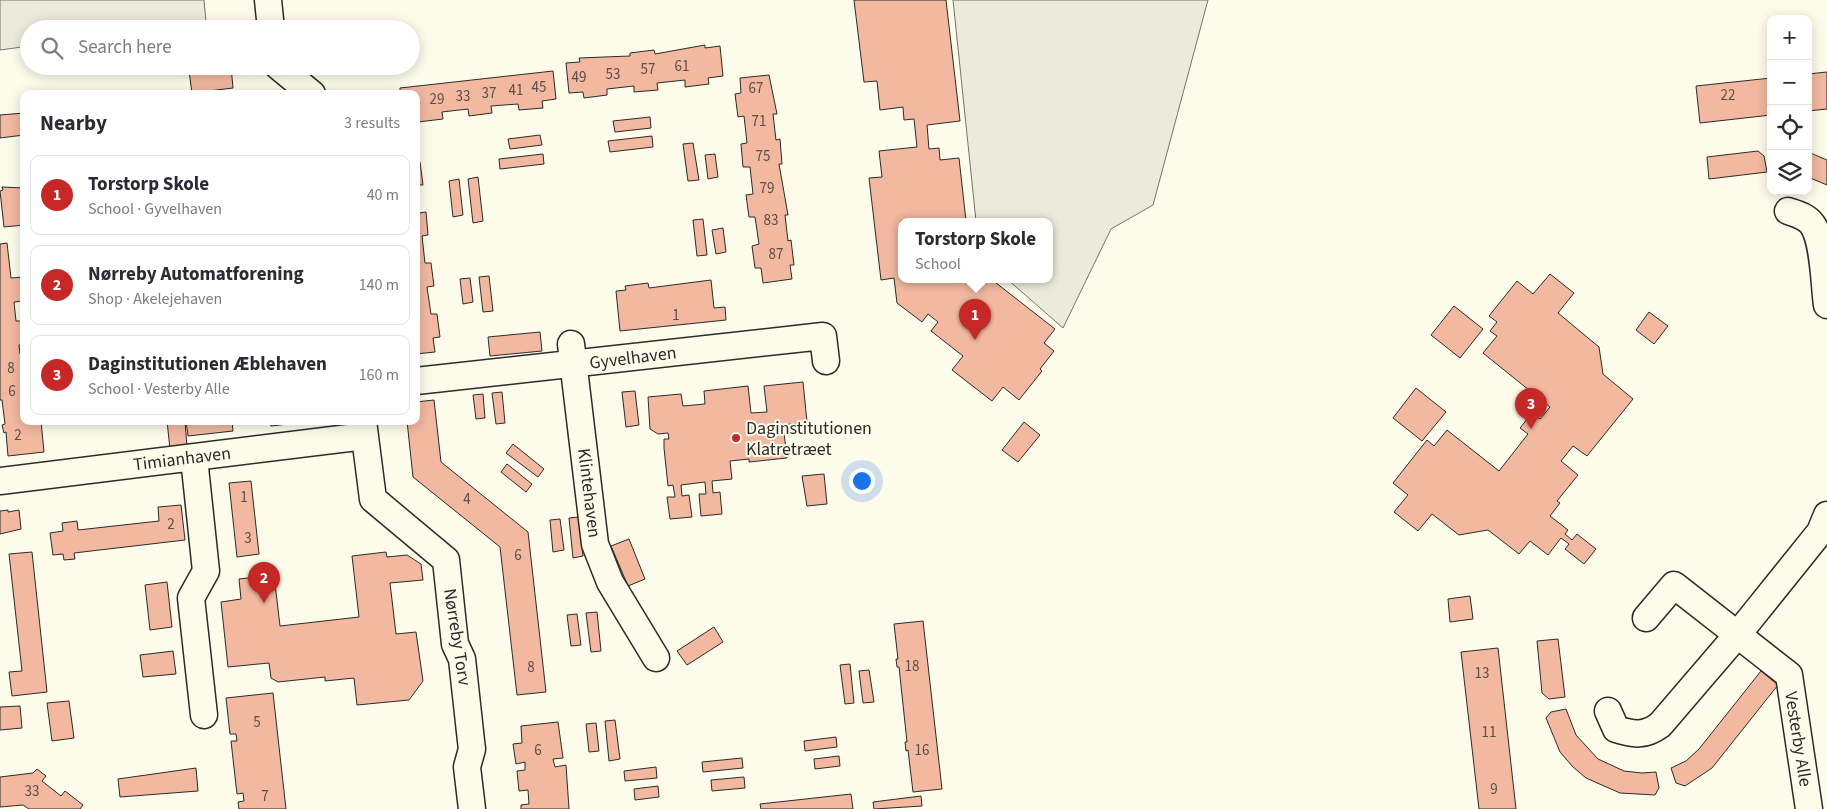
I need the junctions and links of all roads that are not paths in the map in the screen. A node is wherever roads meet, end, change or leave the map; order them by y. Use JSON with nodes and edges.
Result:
{"nodes":[{"id":1,"x":268,"y":0,"type":"edge"},
{"id":2,"x":270,"y":20,"type":"edge"},
{"id":3,"x":289,"y":75,"type":"edge"},
{"id":4,"x":307,"y":90,"type":"edge"},
{"id":5,"x":1788,"y":211,"type":"dead end"},
{"id":6,"x":1827,"y":305,"type":"edge"},
{"id":7,"x":573,"y":354,"type":"junction"},
{"id":8,"x":826,"y":361,"type":"dead end"},
{"id":9,"x":420,"y":380,"type":"edge"},
{"id":10,"x":364,"y":429,"type":"edge"},
{"id":11,"x":194,"y":458,"type":"junction"},
{"id":12,"x":0,"y":481,"type":"edge"},
{"id":13,"x":1827,"y":515,"type":"edge"},
{"id":14,"x":1646,"y":618,"type":"dead end"},
{"id":15,"x":1738,"y":634,"type":"junction"},
{"id":16,"x":656,"y":658,"type":"dead end"},
{"id":17,"x":1608,"y":711,"type":"dead end"},
{"id":18,"x":204,"y":714,"type":"dead end"},
{"id":19,"x":472,"y":809,"type":"edge"},
{"id":20,"x":1809,"y":809,"type":"edge"}],
"edges":[{"from":1,"to":2,"type":"street"},
{"from":3,"to":4,"type":"street"},
{"from":5,"to":6,"type":"street"},
{"from":7,"to":8,"type":"street","name":"Gyvelhaven"},
{"from":7,"to":9,"type":"street","name":"Gyvelhaven"},
{"from":7,"to":16,"type":"street","name":"Klintehaven"},
{"from":10,"to":11,"type":"street","name":"Timianhaven"},
{"from":10,"to":19,"type":"street","name":"Nørreby Torv"},
{"from":11,"to":12,"type":"street","name":"Timianhaven"},
{"from":11,"to":18,"type":"street"},
{"from":13,"to":15,"type":"street"},
{"from":14,"to":15,"type":"street","name":"Vesterby Alle"},
{"from":15,"to":17,"type":"street"},
{"from":15,"to":20,"type":"street","name":"Vesterby Alle"}]}
